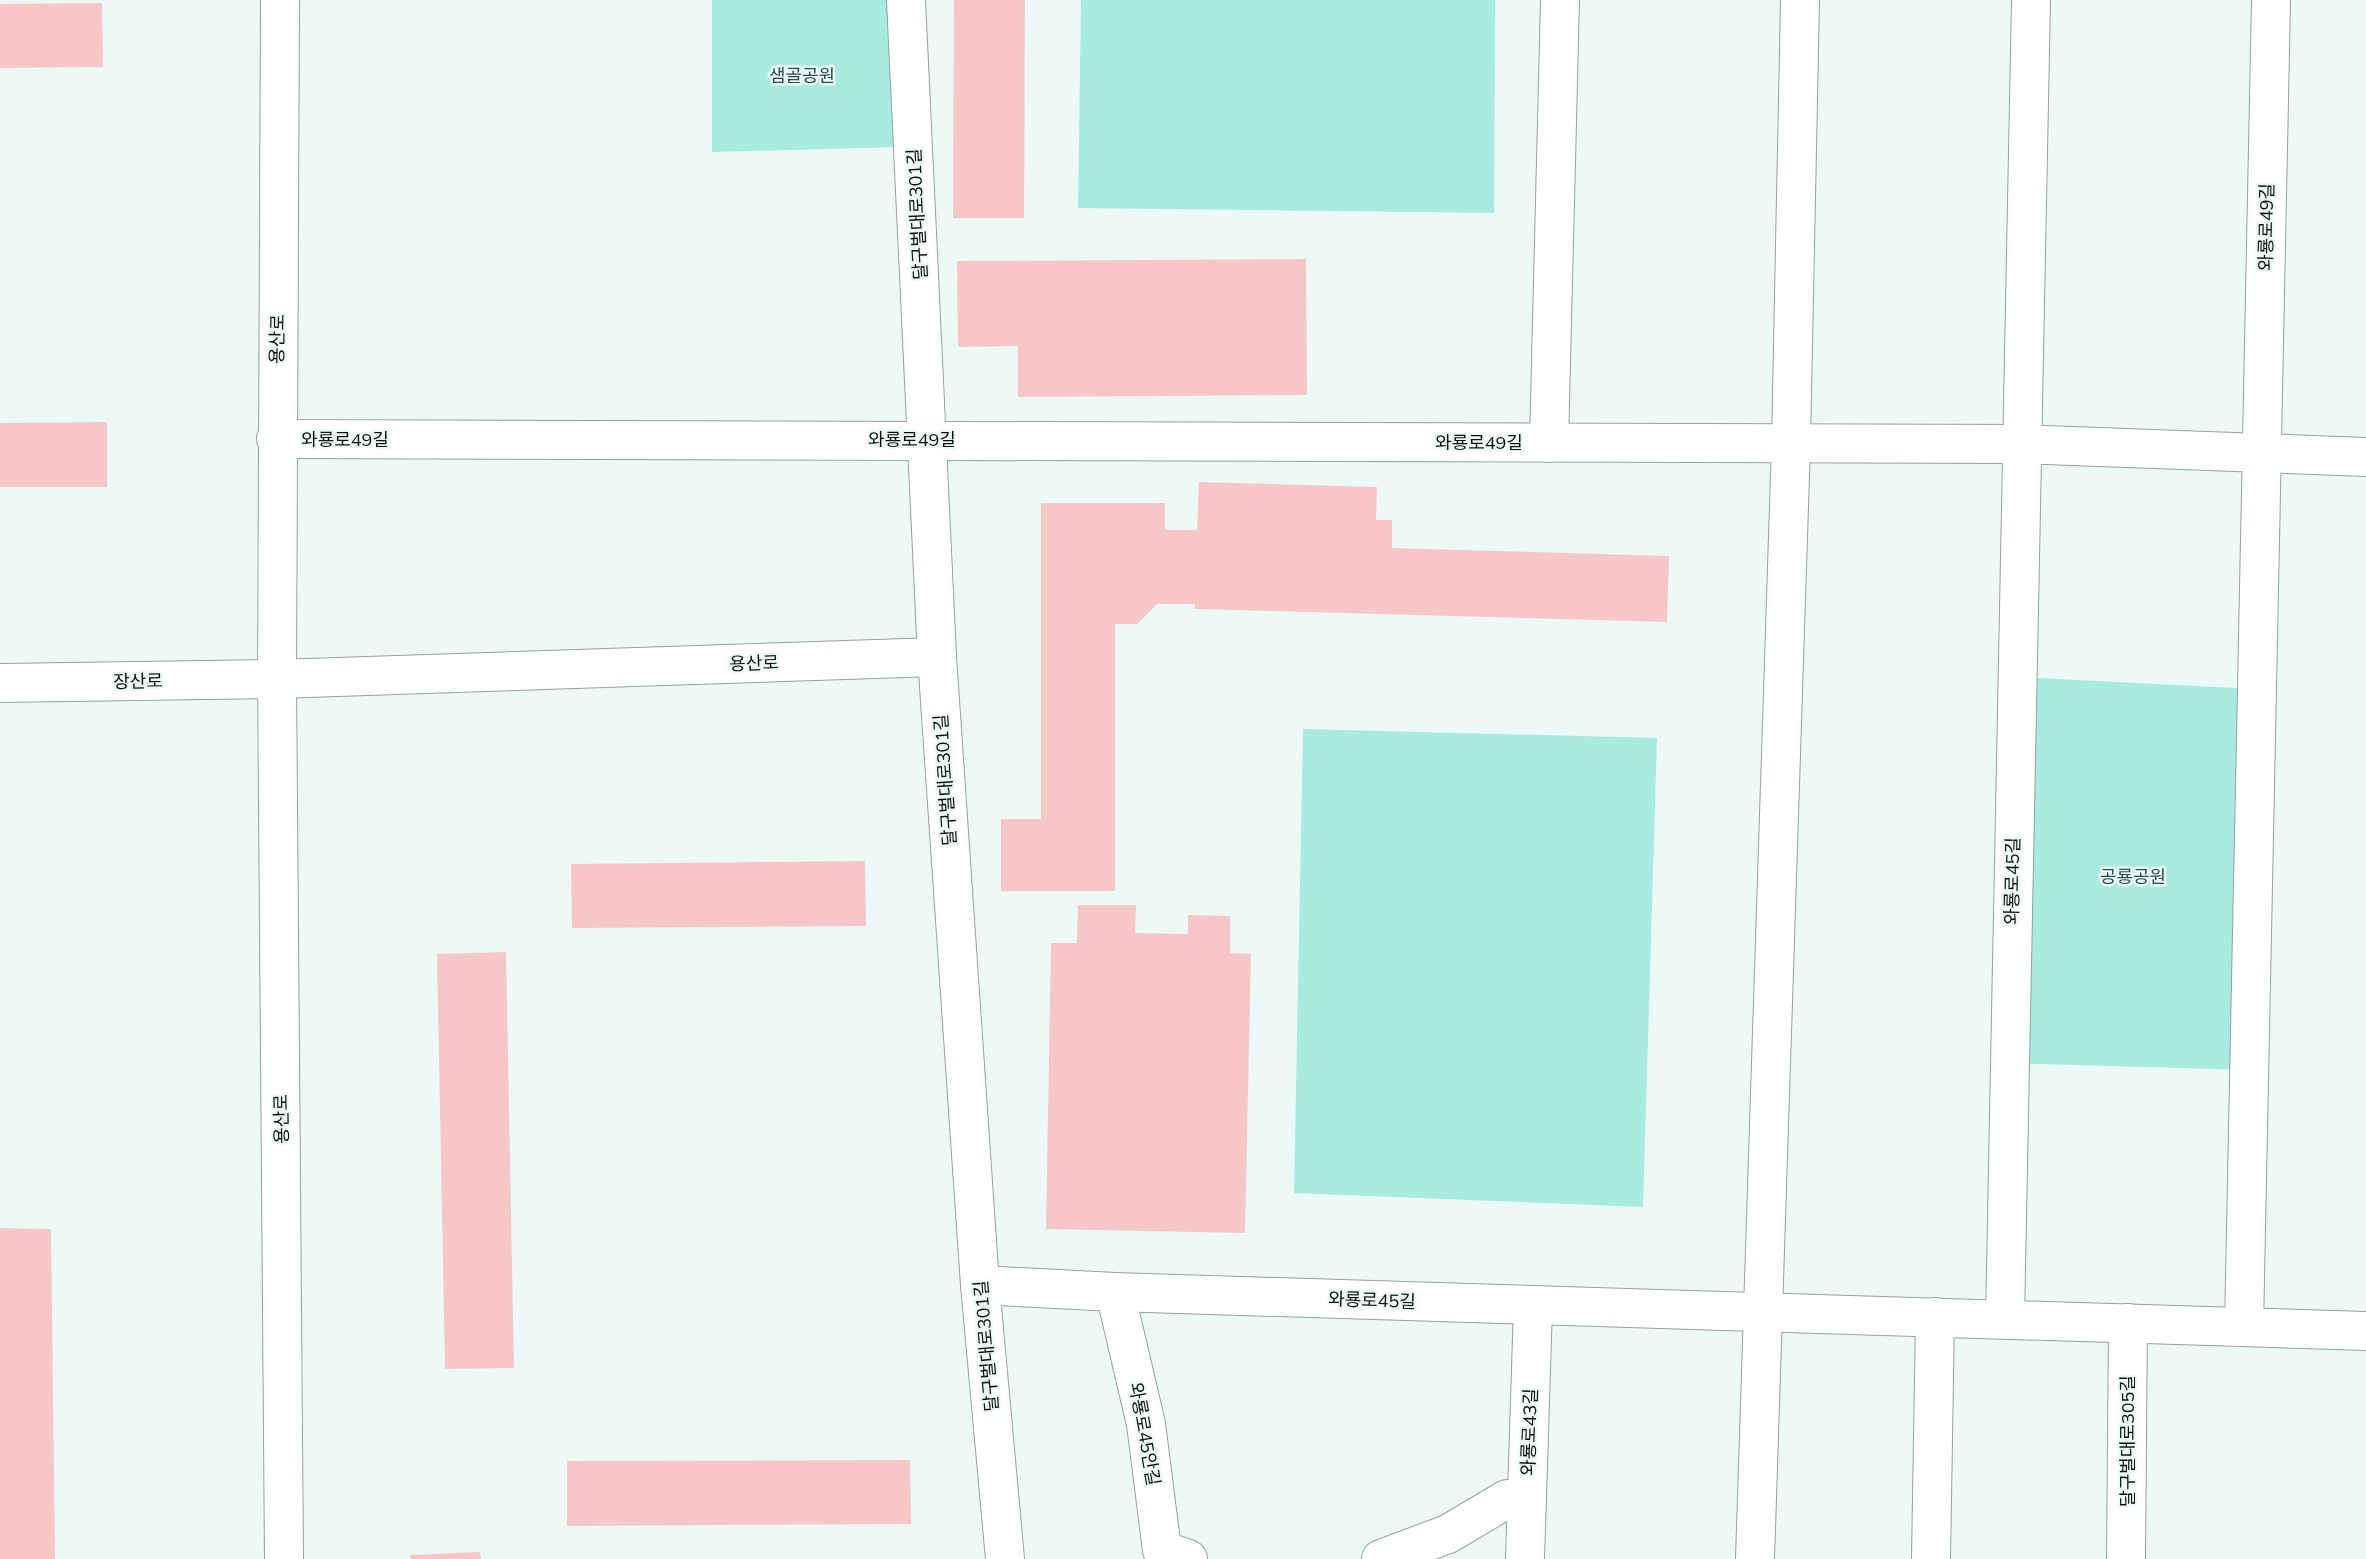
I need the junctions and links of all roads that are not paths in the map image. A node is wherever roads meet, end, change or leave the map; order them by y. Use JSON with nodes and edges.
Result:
{"nodes":[{"id":1,"x":281,"y":0,"type":"edge"},
{"id":2,"x":906,"y":0,"type":"edge"},
{"id":3,"x":1560,"y":0,"type":"edge"},
{"id":4,"x":1800,"y":0,"type":"edge"},
{"id":5,"x":2031,"y":0,"type":"edge"},
{"id":6,"x":2272,"y":0,"type":"edge"},
{"id":7,"x":276,"y":439,"type":"junction"},
{"id":8,"x":929,"y":439,"type":"junction"},
{"id":9,"x":1549,"y":443,"type":"junction"},
{"id":10,"x":1791,"y":444,"type":"junction"},
{"id":11,"x":2020,"y":444,"type":"junction"},
{"id":12,"x":2261,"y":454,"type":"junction"},
{"id":13,"x":2366,"y":457,"type":"edge"},
{"id":14,"x":937,"y":657,"type":"junction"},
{"id":15,"x":277,"y":679,"type":"junction"},
{"id":16,"x":0,"y":683,"type":"edge"},
{"id":17,"x":980,"y":1285,"type":"junction"},
{"id":18,"x":1115,"y":1292,"type":"junction"},
{"id":19,"x":1533,"y":1306,"type":"junction"},
{"id":20,"x":1764,"y":1311,"type":"junction"},
{"id":21,"x":1935,"y":1317,"type":"junction"},
{"id":22,"x":2005,"y":1319,"type":"junction"},
{"id":23,"x":2128,"y":1323,"type":"junction"},
{"id":24,"x":2244,"y":1327,"type":"junction"},
{"id":25,"x":2366,"y":1331,"type":"edge"},
{"id":26,"x":1527,"y":1499,"type":"junction"},
{"id":27,"x":285,"y":1559,"type":"edge"},
{"id":28,"x":1005,"y":1559,"type":"edge"},
{"id":29,"x":1188,"y":1559,"type":"edge"},
{"id":30,"x":1381,"y":1559,"type":"edge"},
{"id":31,"x":1525,"y":1559,"type":"edge"},
{"id":32,"x":1755,"y":1559,"type":"edge"},
{"id":33,"x":1931,"y":1559,"type":"edge"},
{"id":34,"x":2126,"y":1559,"type":"edge"}],
"edges":[{"from":1,"to":7,"type":"street","name":"용산로"},
{"from":2,"to":8,"type":"street","name":"달구벌대로301길"},
{"from":3,"to":9,"type":"street","name":"와룡로49길"},
{"from":4,"to":10,"type":"street"},
{"from":5,"to":11,"type":"street"},
{"from":6,"to":12,"type":"street","name":"와룡로49길"},
{"from":7,"to":8,"type":"street","name":"와룡로49길"},
{"from":7,"to":15,"type":"street","name":"용산로"},
{"from":8,"to":9,"type":"street","name":"와룡로49길"},
{"from":8,"to":14,"type":"street","name":"달구벌대로301길"},
{"from":9,"to":10,"type":"street","name":"와룡로49길"},
{"from":10,"to":11,"type":"street","name":"와룡로49길"},
{"from":10,"to":20,"type":"street"},
{"from":11,"to":12,"type":"street","name":"와룡로49길"},
{"from":11,"to":22,"type":"street","name":"와룡로45길"},
{"from":12,"to":13,"type":"street","name":"와룡로49길"},
{"from":12,"to":24,"type":"street"},
{"from":14,"to":15,"type":"street","name":"용산로"},
{"from":14,"to":17,"type":"street","name":"달구벌대로301길"},
{"from":15,"to":16,"type":"street","name":"장산로"},
{"from":15,"to":27,"type":"street","name":"용산로"},
{"from":17,"to":18,"type":"street","name":"와룡로45길"},
{"from":17,"to":28,"type":"street","name":"달구벌대로301길"},
{"from":18,"to":19,"type":"street","name":"와룡로45길"},
{"from":18,"to":29,"type":"street","name":"와룡로45안길"},
{"from":19,"to":20,"type":"street","name":"와룡로45길"},
{"from":19,"to":26,"type":"street","name":"와룡로43길"},
{"from":20,"to":21,"type":"street","name":"와룡로45길"},
{"from":20,"to":32,"type":"street"},
{"from":21,"to":22,"type":"street","name":"와룡로45길"},
{"from":21,"to":33,"type":"street"},
{"from":22,"to":23,"type":"street","name":"와룡로45길"},
{"from":23,"to":24,"type":"street","name":"와룡로45길"},
{"from":23,"to":34,"type":"street","name":"달구벌대로305길"},
{"from":24,"to":25,"type":"street","name":"와룡로45길"},
{"from":26,"to":30,"type":"street"},
{"from":26,"to":31,"type":"street","name":"와룡로43길"}]}
